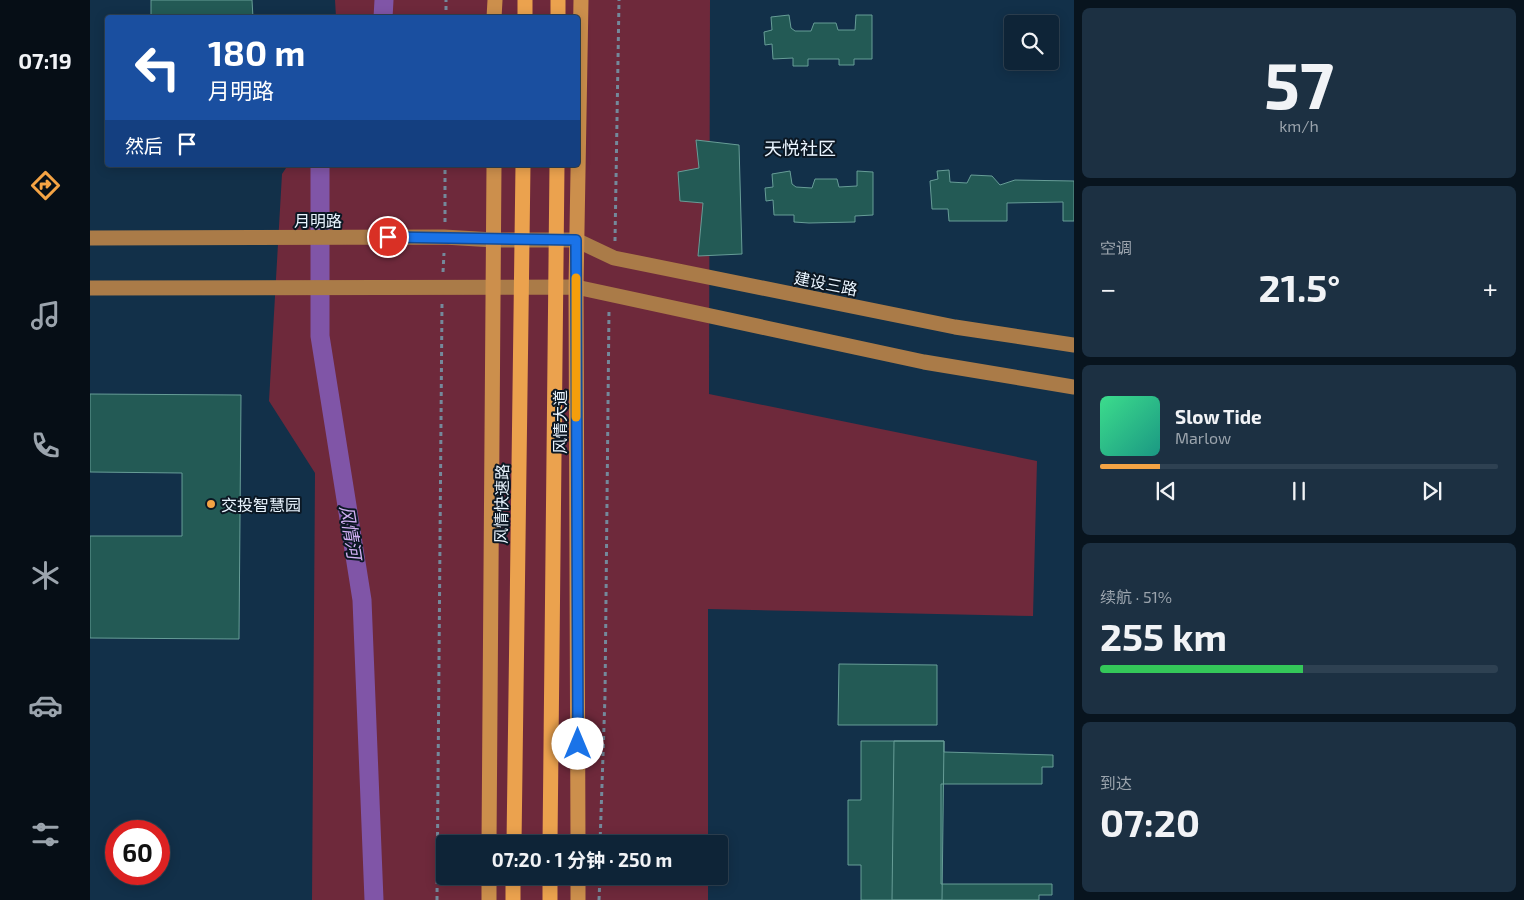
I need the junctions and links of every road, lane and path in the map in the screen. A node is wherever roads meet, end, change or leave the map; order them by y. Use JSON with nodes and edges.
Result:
{"nodes":[{"id":1,"x":446,"y":0,"type":"edge"},
{"id":2,"x":495,"y":0,"type":"edge"},
{"id":3,"x":525,"y":0,"type":"edge"},
{"id":4,"x":558,"y":0,"type":"edge"},
{"id":5,"x":581,"y":0,"type":"edge"},
{"id":6,"x":619,"y":0,"type":"edge"},
{"id":7,"x":446,"y":15,"type":"edge"},
{"id":8,"x":494,"y":15,"type":"edge"},
{"id":9,"x":525,"y":15,"type":"edge"},
{"id":10,"x":558,"y":15,"type":"edge"},
{"id":11,"x":580,"y":48,"type":"edge"},
{"id":12,"x":445,"y":167,"type":"edge"},
{"id":13,"x":494,"y":167,"type":"edge"},
{"id":14,"x":523,"y":167,"type":"edge"},
{"id":15,"x":557,"y":167,"type":"edge"},
{"id":16,"x":578,"y":167,"type":"edge"},
{"id":17,"x":444,"y":237,"type":"junction"},
{"id":18,"x":90,"y":238,"type":"edge"},
{"id":19,"x":494,"y":240,"type":"junction"},
{"id":20,"x":576,"y":240,"type":"junction"},
{"id":21,"x":614,"y":258,"type":"junction"},
{"id":22,"x":576,"y":287,"type":"junction"},
{"id":23,"x":90,"y":288,"type":"edge"},
{"id":24,"x":442,"y":288,"type":"junction"},
{"id":25,"x":494,"y":288,"type":"junction"},
{"id":26,"x":609,"y":294,"type":"junction"},
{"id":27,"x":1074,"y":345,"type":"edge"},
{"id":28,"x":1074,"y":387,"type":"edge"},
{"id":29,"x":489,"y":835,"type":"edge"},
{"id":30,"x":514,"y":835,"type":"edge"},
{"id":31,"x":550,"y":835,"type":"edge"},
{"id":32,"x":578,"y":835,"type":"edge"},
{"id":33,"x":600,"y":835,"type":"edge"},
{"id":34,"x":489,"y":885,"type":"edge"},
{"id":35,"x":513,"y":885,"type":"edge"},
{"id":36,"x":550,"y":885,"type":"edge"},
{"id":37,"x":578,"y":885,"type":"edge"},
{"id":38,"x":600,"y":885,"type":"edge"},
{"id":39,"x":438,"y":900,"type":"edge"},
{"id":40,"x":489,"y":900,"type":"edge"},
{"id":41,"x":513,"y":900,"type":"edge"},
{"id":42,"x":550,"y":900,"type":"edge"},
{"id":43,"x":578,"y":900,"type":"edge"},
{"id":44,"x":599,"y":900,"type":"edge"}],
"edges":[{"from":1,"to":7,"type":"path"},
{"from":2,"to":8,"type":"main road"},
{"from":3,"to":9,"type":"highway"},
{"from":4,"to":10,"type":"highway"},
{"from":5,"to":11,"type":"main road","name":"风情大道"},
{"from":6,"to":21,"type":"path"},
{"from":12,"to":17,"type":"path"},
{"from":13,"to":19,"type":"main road"},
{"from":14,"to":30,"type":"highway","name":"风情快速路","bridge":true},
{"from":15,"to":31,"type":"highway","bridge":true},
{"from":16,"to":20,"type":"main road","name":"风情大道"},
{"from":17,"to":18,"type":"street","name":"月明路"},
{"from":17,"to":19,"type":"street","name":"月明路"},
{"from":17,"to":24,"type":"path"},
{"from":19,"to":20,"type":"street","name":"月明路"},
{"from":19,"to":25,"type":"main road"},
{"from":20,"to":21,"type":"street","name":"建设三路"},
{"from":20,"to":22,"type":"main road","name":"风情大道"},
{"from":21,"to":27,"type":"street","name":"建设三路"},
{"from":22,"to":25,"type":"street"},
{"from":22,"to":26,"type":"street"},
{"from":22,"to":32,"type":"main road","name":"风情大道"},
{"from":23,"to":24,"type":"street"},
{"from":24,"to":25,"type":"street"},
{"from":24,"to":39,"type":"path"},
{"from":25,"to":29,"type":"main road"},
{"from":26,"to":28,"type":"street"},
{"from":26,"to":33,"type":"path"},
{"from":34,"to":40,"type":"main road"},
{"from":35,"to":41,"type":"highway"},
{"from":36,"to":42,"type":"highway"},
{"from":37,"to":43,"type":"main road"},
{"from":38,"to":44,"type":"path"}]}
